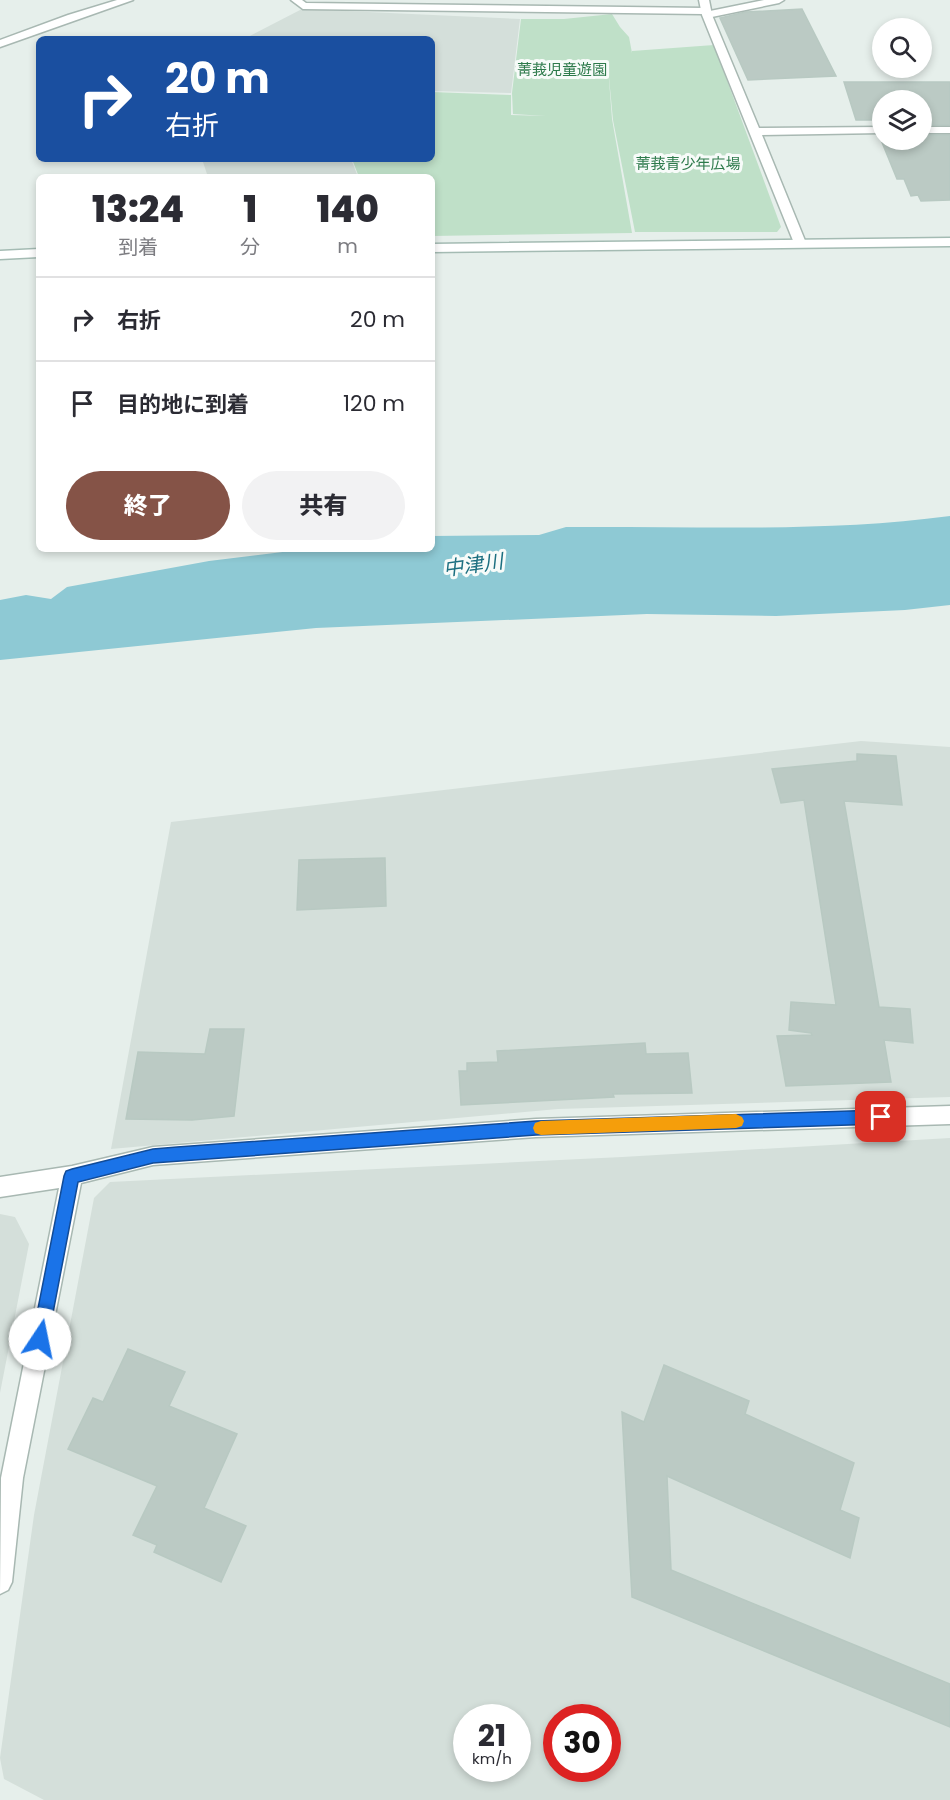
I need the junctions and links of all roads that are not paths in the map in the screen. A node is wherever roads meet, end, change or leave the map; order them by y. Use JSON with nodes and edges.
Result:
{"nodes":[{"id":1,"x":128,"y":0,"type":"edge"},
{"id":2,"x":296,"y":0,"type":"edge"},
{"id":3,"x":367,"y":0,"type":"edge"},
{"id":4,"x":779,"y":0,"type":"edge"},
{"id":5,"x":376,"y":9,"type":"junction"},
{"id":6,"x":705,"y":9,"type":"edge"},
{"id":7,"x":0,"y":44,"type":"edge"},
{"id":8,"x":872,"y":130,"type":"edge"},
{"id":9,"x":932,"y":130,"type":"edge"},
{"id":10,"x":950,"y":130,"type":"edge"},
{"id":11,"x":754,"y":132,"type":"junction"},
{"id":12,"x":950,"y":242,"type":"edge"},
{"id":13,"x":800,"y":243,"type":"junction"},
{"id":14,"x":435,"y":248,"type":"edge"},
{"id":15,"x":36,"y":253,"type":"edge"},
{"id":16,"x":0,"y":255,"type":"edge"},
{"id":17,"x":950,"y":1115,"type":"edge"},
{"id":18,"x":72,"y":1176,"type":"junction"},
{"id":19,"x":0,"y":1188,"type":"edge"},
{"id":20,"x":0,"y":1582,"type":"edge"}],
"edges":[{"from":1,"to":7,"type":"street"},
{"from":2,"to":5,"type":"street"},
{"from":3,"to":5,"type":"street"},
{"from":4,"to":6,"type":"street"},
{"from":5,"to":6,"type":"street"},
{"from":6,"to":11,"type":"street"},
{"from":8,"to":11,"type":"street"},
{"from":9,"to":10,"type":"street"},
{"from":11,"to":13,"type":"street"},
{"from":12,"to":13,"type":"street"},
{"from":13,"to":14,"type":"street"},
{"from":15,"to":16,"type":"street"},
{"from":17,"to":18,"type":"street"},
{"from":18,"to":19,"type":"street"},
{"from":18,"to":20,"type":"street"}]}
